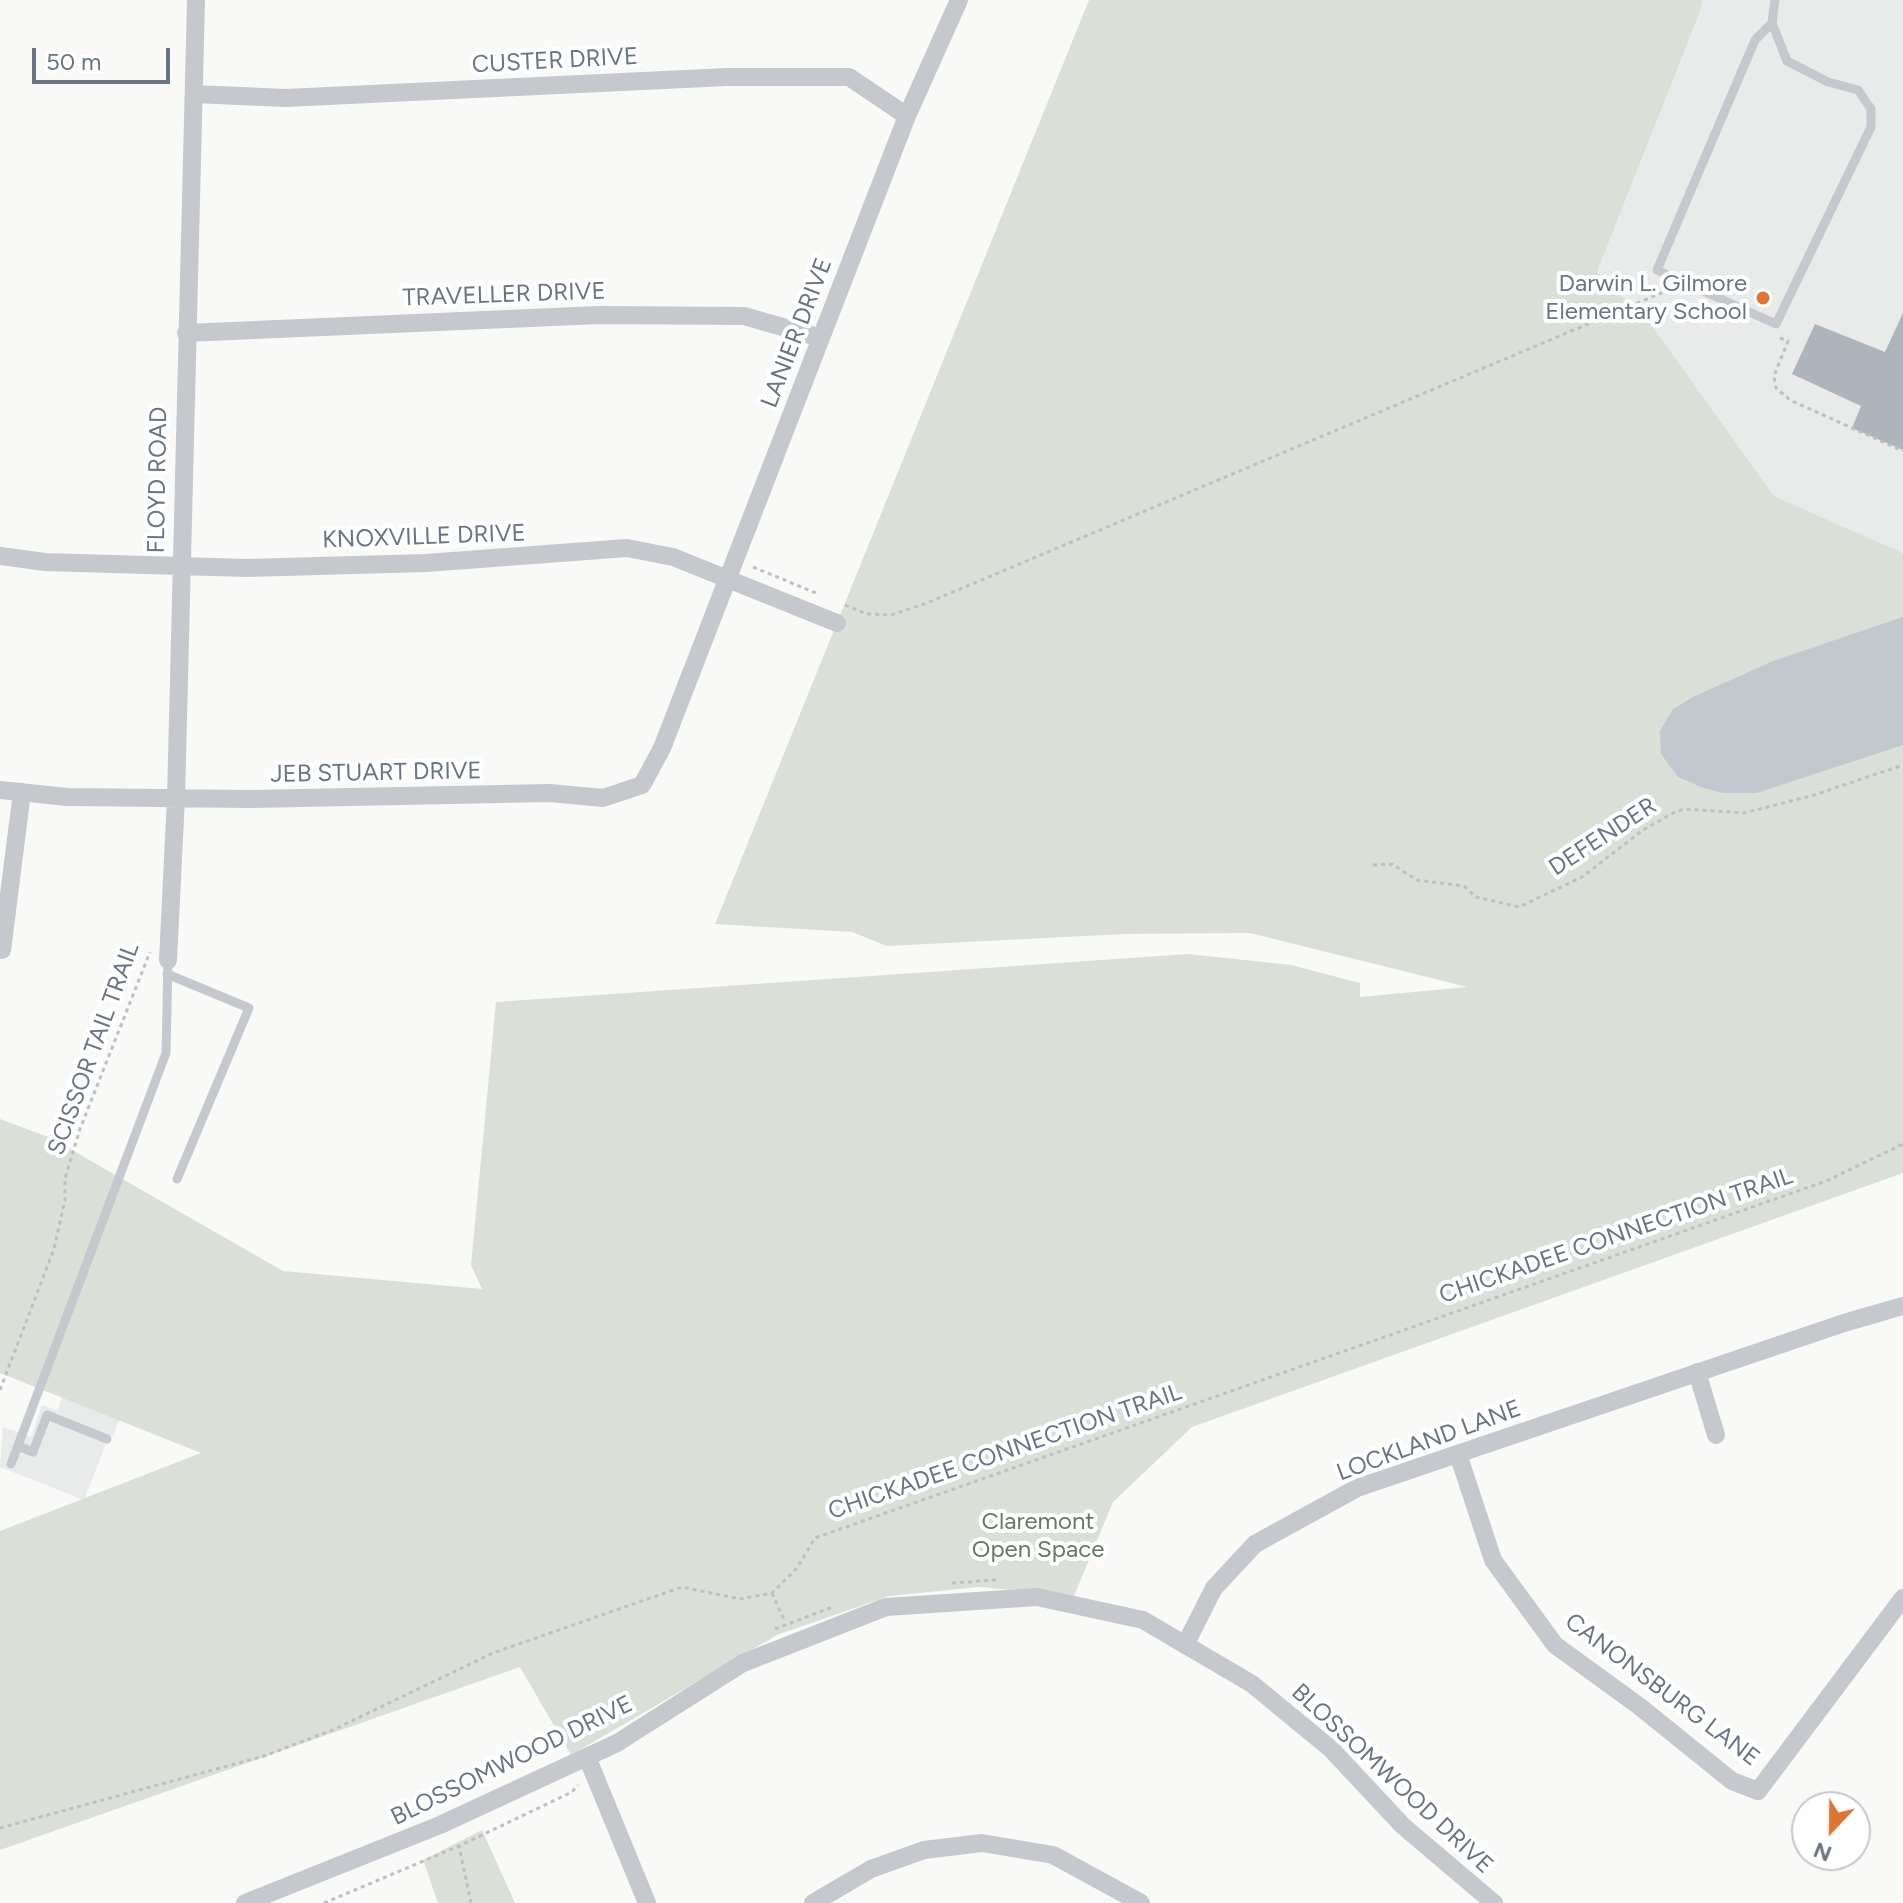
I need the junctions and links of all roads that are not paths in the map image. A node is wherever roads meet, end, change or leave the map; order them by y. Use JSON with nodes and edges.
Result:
{"nodes":[{"id":1,"x":196,"y":0,"type":"edge"},
{"id":2,"x":959,"y":0,"type":"edge"},
{"id":3,"x":1775,"y":0,"type":"edge"},
{"id":4,"x":1772,"y":23,"type":"junction"},
{"id":5,"x":194,"y":94,"type":"junction"},
{"id":6,"x":907,"y":116,"type":"junction"},
{"id":7,"x":186,"y":333,"type":"junction"},
{"id":8,"x":821,"y":338,"type":"junction"},
{"id":9,"x":0,"y":556,"type":"edge"},
{"id":10,"x":181,"y":566,"type":"junction"},
{"id":11,"x":728,"y":579,"type":"junction"},
{"id":12,"x":837,"y":623,"type":"dead end"},
{"id":13,"x":686,"y":685,"type":"joint"},
{"id":14,"x":0,"y":790,"type":"edge"},
{"id":15,"x":22,"y":792,"type":"junction"},
{"id":16,"x":176,"y":798,"type":"junction"},
{"id":17,"x":2,"y":950,"type":"dead end"},
{"id":18,"x":168,"y":967,"type":"junction"},
{"id":19,"x":177,"y":1179,"type":"dead end"},
{"id":20,"x":1903,"y":1306,"type":"edge"},
{"id":21,"x":1697,"y":1372,"type":"junction"},
{"id":22,"x":1716,"y":1435,"type":"dead end"},
{"id":23,"x":107,"y":1439,"type":"dead end"},
{"id":24,"x":18,"y":1446,"type":"junction"},
{"id":25,"x":1458,"y":1454,"type":"junction"},
{"id":26,"x":11,"y":1464,"type":"dead end"},
{"id":27,"x":1903,"y":1598,"type":"edge"},
{"id":28,"x":1185,"y":1645,"type":"junction"},
{"id":29,"x":587,"y":1757,"type":"junction"},
{"id":30,"x":290,"y":1896,"type":"edge"},
{"id":31,"x":245,"y":1903,"type":"edge"},
{"id":32,"x":647,"y":1903,"type":"edge"},
{"id":33,"x":813,"y":1903,"type":"edge"},
{"id":34,"x":1141,"y":1903,"type":"edge"},
{"id":35,"x":1494,"y":1903,"type":"edge"}],
"edges":[{"from":1,"to":5,"type":"street","name":"FLOYD ROAD"},
{"from":2,"to":6,"type":"street","name":"LANIER DRIVE"},
{"from":3,"to":4,"type":"lane"},
{"from":4,"to":4,"type":"lane"},
{"from":5,"to":6,"type":"street","name":"CUSTER DRIVE"},
{"from":5,"to":7,"type":"street","name":"FLOYD ROAD"},
{"from":6,"to":8,"type":"street","name":"LANIER DRIVE"},
{"from":7,"to":8,"type":"street","name":"TRAVELLER DRIVE"},
{"from":7,"to":10,"type":"street","name":"FLOYD ROAD"},
{"from":8,"to":11,"type":"street","name":"LANIER DRIVE"},
{"from":9,"to":10,"type":"street","name":"KNOXVILLE DRIVE"},
{"from":10,"to":11,"type":"street","name":"KNOXVILLE DRIVE"},
{"from":10,"to":16,"type":"street","name":"FLOYD ROAD"},
{"from":11,"to":12,"type":"street","name":"KNOXVILLE DRIVE"},
{"from":11,"to":13,"type":"street","name":"LANIER DRIVE"},
{"from":13,"to":16,"type":"street","name":"JEB STUART DRIVE"},
{"from":14,"to":15,"type":"street","name":"JEB STUART DRIVE"},
{"from":15,"to":16,"type":"street","name":"JEB STUART DRIVE"},
{"from":15,"to":17,"type":"street"},
{"from":16,"to":18,"type":"street","name":"FLOYD ROAD"},
{"from":18,"to":19,"type":"lane"},
{"from":18,"to":24,"type":"lane"},
{"from":20,"to":21,"type":"street","name":"LOCKLAND LANE"},
{"from":21,"to":22,"type":"street"},
{"from":21,"to":25,"type":"street","name":"LOCKLAND LANE"},
{"from":23,"to":24,"type":"lane"},
{"from":24,"to":26,"type":"lane"},
{"from":25,"to":27,"type":"street","name":"CANONSBURG LANE"},
{"from":25,"to":28,"type":"street","name":"LOCKLAND LANE"},
{"from":28,"to":29,"type":"street","name":"BLOSSOMWOOD DRIVE"},
{"from":28,"to":35,"type":"street","name":"BLOSSOMWOOD DRIVE"},
{"from":29,"to":30,"type":"street","name":"BLOSSOMWOOD DRIVE"},
{"from":29,"to":32,"type":"street"},
{"from":30,"to":31,"type":"street","name":"BLOSSOMWOOD DRIVE"},
{"from":33,"to":34,"type":"street"}]}
